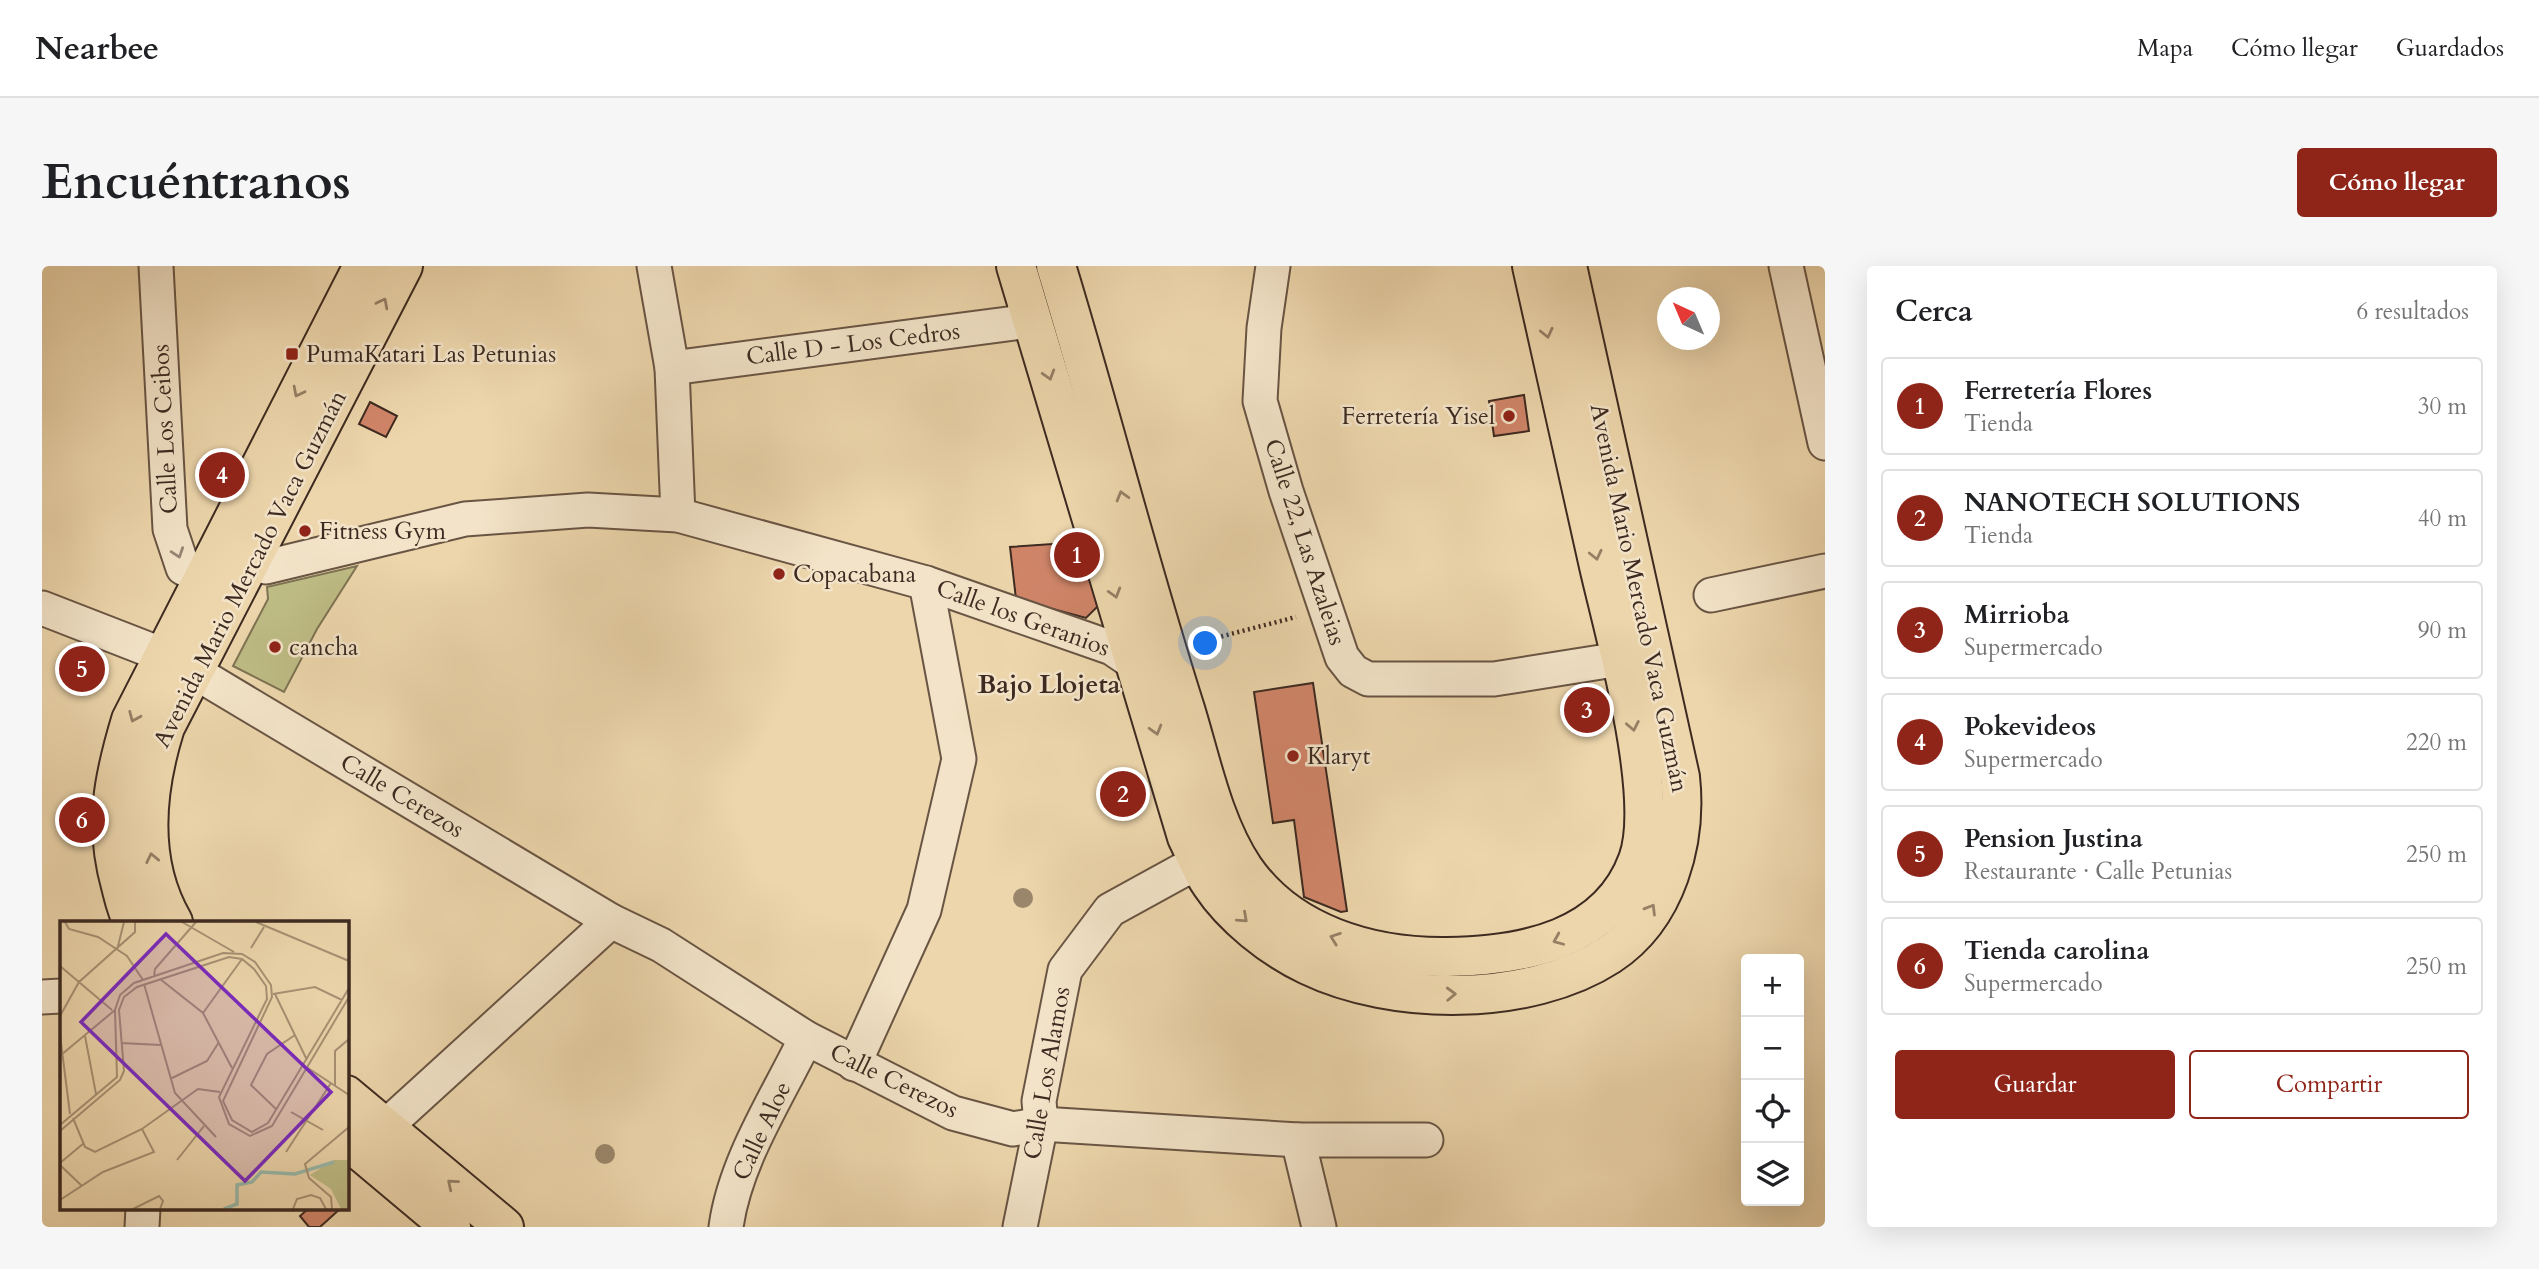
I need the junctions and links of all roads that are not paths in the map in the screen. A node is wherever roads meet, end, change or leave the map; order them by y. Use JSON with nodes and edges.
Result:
{"nodes":[{"id":1,"x":156,"y":266,"type":"edge"},
{"id":2,"x":363,"y":266,"type":"edge"},
{"id":3,"x":403,"y":266,"type":"edge"},
{"id":4,"x":654,"y":266,"type":"edge"},
{"id":5,"x":1016,"y":266,"type":"edge"},
{"id":6,"x":1273,"y":266,"type":"edge"},
{"id":7,"x":1532,"y":266,"type":"edge"},
{"id":8,"x":1567,"y":266,"type":"edge"},
{"id":9,"x":1786,"y":266,"type":"edge"},
{"id":10,"x":1061,"y":283,"type":"edge"},
{"id":11,"x":1030,"y":309,"type":"junction"},
{"id":12,"x":672,"y":368,"type":"junction"},
{"id":13,"x":1825,"y":443,"type":"edge"},
{"id":14,"x":678,"y":515,"type":"junction"},
{"id":15,"x":251,"y":560,"type":"junction"},
{"id":16,"x":1825,"y":571,"type":"edge"},
{"id":17,"x":203,"y":578,"type":"junction"},
{"id":18,"x":926,"y":583,"type":"junction"},
{"id":19,"x":1711,"y":595,"type":"dead end"},
{"id":20,"x":42,"y":608,"type":"edge"},
{"id":21,"x":1166,"y":655,"type":"junction"},
{"id":22,"x":1637,"y":655,"type":"junction"},
{"id":23,"x":178,"y":663,"type":"junction"},
{"id":24,"x":1217,"y":858,"type":"junction"},
{"id":25,"x":133,"y":921,"type":"edge"},
{"id":26,"x":172,"y":921,"type":"edge"},
{"id":27,"x":611,"y":922,"type":"junction"},
{"id":28,"x":60,"y":996,"type":"edge"},
{"id":29,"x":42,"y":997,"type":"edge"},
{"id":30,"x":806,"y":1038,"type":"junction"},
{"id":31,"x":854,"y":1064,"type":"junction"},
{"id":32,"x":348,"y":1100,"type":"edge"},
{"id":33,"x":1041,"y":1124,"type":"junction"},
{"id":34,"x":364,"y":1140,"type":"edge"},
{"id":35,"x":1297,"y":1140,"type":"junction"},
{"id":36,"x":1426,"y":1140,"type":"dead end"},
{"id":37,"x":451,"y":1227,"type":"edge"},
{"id":38,"x":505,"y":1227,"type":"edge"},
{"id":39,"x":726,"y":1227,"type":"edge"},
{"id":40,"x":1020,"y":1227,"type":"edge"},
{"id":41,"x":1319,"y":1227,"type":"edge"}],
"edges":[{"from":1,"to":17,"type":"street","name":"Calle Los Ceibos","one_way":true},
{"from":2,"to":17,"type":"main road","name":"Avenida Mario Mercado Vaca Guzmán","one_way":true},
{"from":15,"to":3,"type":"main road","name":"Avenida Mario Mercado Vaca Guzmán","one_way":true},
{"from":4,"to":12,"type":"street"},
{"from":5,"to":11,"type":"main road","name":"Avenida Mario Mercado Vaca Guzmán"},
{"from":6,"to":22,"type":"street","name":"Calle 22, Las Azaleias"},
{"from":7,"to":22,"type":"main road","name":"Avenida Mario Mercado Vaca Guzmán","one_way":true},
{"from":8,"to":22,"type":"main road","name":"Avenida Mario Mercado Vaca Guzmán"},
{"from":9,"to":13,"type":"street"},
{"from":10,"to":11,"type":"main road"},
{"from":21,"to":10,"type":"main road","name":"Avenida Mario Mercado Vaca Guzmán","one_way":true},
{"from":11,"to":12,"type":"street","name":"Calle D - Los Cedros"},
{"from":11,"to":21,"type":"main road","name":"Avenida Mario Mercado Vaca Guzmán","one_way":true},
{"from":12,"to":14,"type":"street"},
{"from":14,"to":15,"type":"street","name":"Calle los Geranios"},
{"from":14,"to":18,"type":"street","name":"Calle los Geranios"},
{"from":15,"to":23,"type":"main road","name":"Avenida Mario Mercado Vaca Guzmán"},
{"from":16,"to":19,"type":"street"},
{"from":17,"to":23,"type":"main road","name":"Avenida Mario Mercado Vaca Guzmán"},
{"from":18,"to":21,"type":"street","name":"Calle los Geranios"},
{"from":18,"to":31,"type":"street"},
{"from":20,"to":23,"type":"street","name":"Calle Cerezos"},
{"from":21,"to":24,"type":"main road","name":"Avenida Mario Mercado Vaca Guzmán"},
{"from":22,"to":24,"type":"main road","name":"Avenida Mario Mercado Vaca Guzmán"},
{"from":23,"to":25,"type":"main road","name":"Avenida Mario Mercado Vaca Guzmán","one_way":true},
{"from":26,"to":23,"type":"main road","name":"Avenida Mario Mercado Vaca Guzmán","one_way":true},
{"from":23,"to":27,"type":"street","name":"Calle Cerezos"},
{"from":24,"to":33,"type":"street","name":"Calle Los Alamos"},
{"from":27,"to":30,"type":"street","name":"Calle Cerezos"},
{"from":27,"to":34,"type":"street"},
{"from":28,"to":29,"type":"street"},
{"from":30,"to":31,"type":"street","name":"Calle Cerezos"},
{"from":30,"to":39,"type":"street","name":"Calle Aloe"},
{"from":31,"to":33,"type":"street","name":"Calle Cerezos"},
{"from":32,"to":34,"type":"main road"},
{"from":33,"to":35,"type":"street","name":"Calle Cerezos"},
{"from":33,"to":40,"type":"street","name":"Calle Los Alamos"},
{"from":34,"to":37,"type":"main road"},
{"from":38,"to":34,"type":"main road","one_way":true},
{"from":35,"to":36,"type":"street","name":"Calle Cerezos"},
{"from":35,"to":41,"type":"street"}]}
